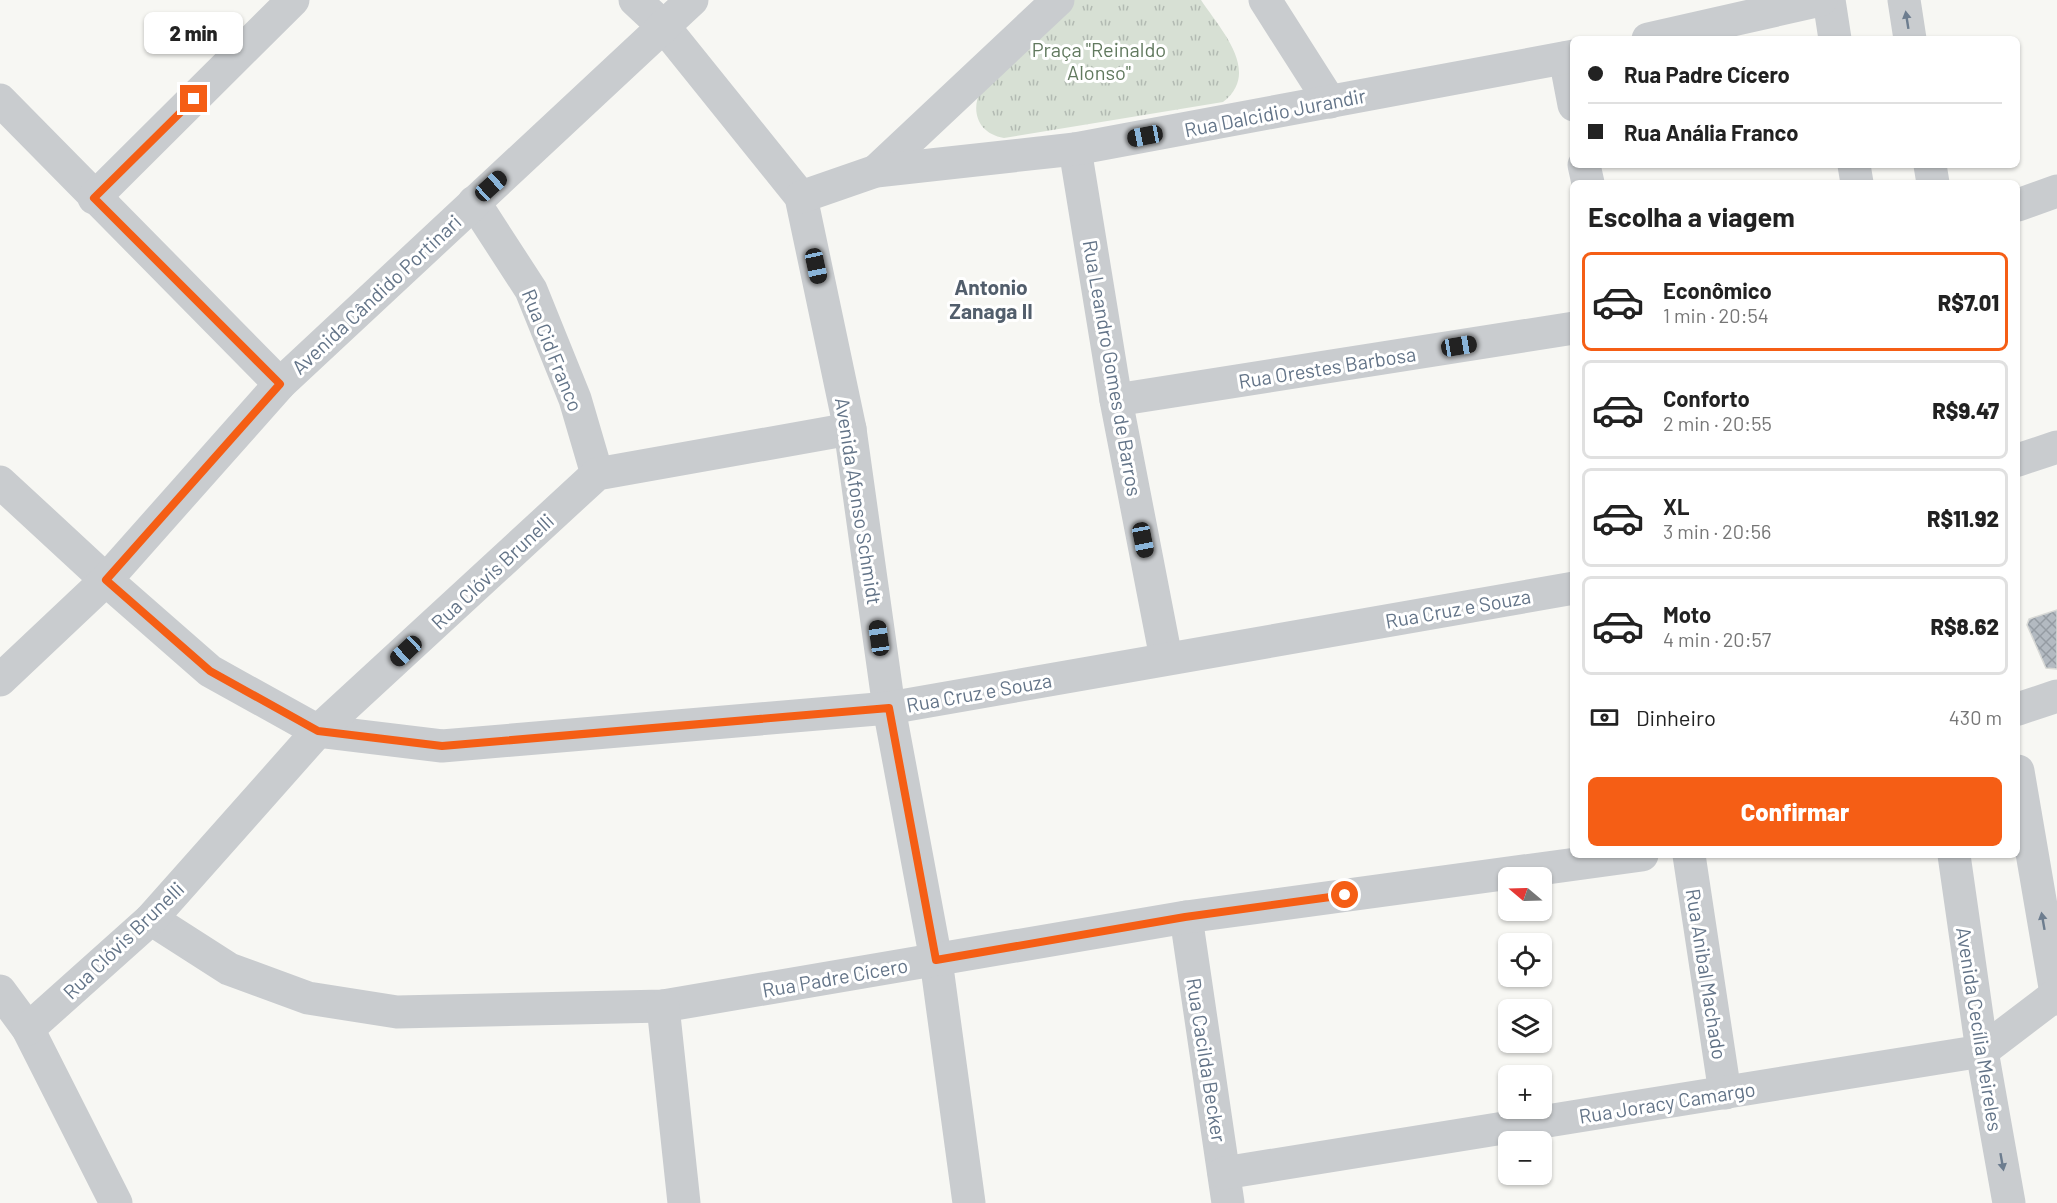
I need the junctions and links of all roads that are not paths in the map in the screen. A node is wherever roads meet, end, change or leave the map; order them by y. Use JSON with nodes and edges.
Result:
{"nodes":[{"id":1,"x":293,"y":0,"type":"edge"},
{"id":2,"x":635,"y":0,"type":"edge"},
{"id":3,"x":692,"y":0,"type":"edge"},
{"id":4,"x":1058,"y":0,"type":"edge"},
{"id":5,"x":1265,"y":0,"type":"edge"},
{"id":6,"x":1821,"y":0,"type":"edge"},
{"id":7,"x":1829,"y":0,"type":"edge"},
{"id":8,"x":1905,"y":0,"type":"edge"},
{"id":9,"x":665,"y":28,"type":"junction"},
{"id":10,"x":1661,"y":36,"type":"edge"},
{"id":11,"x":1835,"y":36,"type":"edge"},
{"id":12,"x":1911,"y":36,"type":"edge"},
{"id":13,"x":1569,"y":57,"type":"edge"},
{"id":14,"x":0,"y":100,"type":"edge"},
{"id":15,"x":1330,"y":102,"type":"junction"},
{"id":16,"x":1075,"y":149,"type":"junction"},
{"id":17,"x":876,"y":171,"type":"junction"},
{"id":18,"x":2057,"y":191,"type":"edge"},
{"id":19,"x":801,"y":197,"type":"junction"},
{"id":20,"x":94,"y":198,"type":"junction"},
{"id":21,"x":474,"y":202,"type":"junction"},
{"id":22,"x":2020,"y":204,"type":"edge"},
{"id":23,"x":1570,"y":329,"type":"edge"},
{"id":24,"x":280,"y":384,"type":"junction"},
{"id":25,"x":1116,"y":400,"type":"junction"},
{"id":26,"x":850,"y":429,"type":"junction"},
{"id":27,"x":2057,"y":447,"type":"edge"},
{"id":28,"x":2020,"y":459,"type":"edge"},
{"id":29,"x":597,"y":474,"type":"junction"},
{"id":30,"x":0,"y":482,"type":"edge"},
{"id":31,"x":106,"y":580,"type":"junction"},
{"id":32,"x":1570,"y":589,"type":"edge"},
{"id":33,"x":1166,"y":658,"type":"junction"},
{"id":34,"x":0,"y":680,"type":"edge"},
{"id":35,"x":2057,"y":696,"type":"edge"},
{"id":36,"x":889,"y":708,"type":"junction"},
{"id":37,"x":2020,"y":708,"type":"edge"},
{"id":38,"x":318,"y":731,"type":"junction"},
{"id":39,"x":2020,"y":783,"type":"edge"},
{"id":40,"x":1620,"y":858,"type":"edge"},
{"id":41,"x":1689,"y":858,"type":"edge"},
{"id":42,"x":1954,"y":858,"type":"edge"},
{"id":43,"x":1185,"y":917,"type":"junction"},
{"id":44,"x":151,"y":919,"type":"junction"},
{"id":45,"x":936,"y":960,"type":"junction"},
{"id":46,"x":0,"y":991,"type":"edge"},
{"id":47,"x":2057,"y":996,"type":"edge"},
{"id":48,"x":663,"y":1006,"type":"junction"},
{"id":49,"x":28,"y":1029,"type":"junction"},
{"id":50,"x":1982,"y":1051,"type":"junction"},
{"id":51,"x":1725,"y":1093,"type":"junction"},
{"id":52,"x":1226,"y":1188,"type":"edge"},
{"id":53,"x":119,"y":1202,"type":"edge"},
{"id":54,"x":684,"y":1203,"type":"edge"},
{"id":55,"x":969,"y":1203,"type":"edge"},
{"id":56,"x":2009,"y":1203,"type":"edge"}],
"edges":[{"from":1,"to":20,"type":"street"},
{"from":2,"to":9,"type":"street","name":"Avenida Afonso Schmidt"},
{"from":3,"to":9,"type":"street","name":"Avenida Cândido Portinari"},
{"from":4,"to":17,"type":"street"},
{"from":5,"to":15,"type":"street"},
{"from":6,"to":10,"type":"street"},
{"from":7,"to":11,"type":"street"},
{"from":12,"to":8,"type":"street","one_way":true},
{"from":9,"to":19,"type":"street","name":"Avenida Afonso Schmidt"},
{"from":9,"to":21,"type":"street","name":"Avenida Cândido Portinari"},
{"from":13,"to":15,"type":"street","name":"Rua Dalcidio Jurandir"},
{"from":14,"to":20,"type":"street"},
{"from":15,"to":16,"type":"street","name":"Rua Dalcidio Jurandir"},
{"from":16,"to":17,"type":"street","name":"Rua Dalcidio Jurandir"},
{"from":16,"to":25,"type":"street","name":"Rua Leandro Gomes de Barros"},
{"from":17,"to":19,"type":"street","name":"Rua Dalcidio Jurandir"},
{"from":18,"to":22,"type":"street"},
{"from":19,"to":26,"type":"street","name":"Avenida Afonso Schmidt"},
{"from":20,"to":24,"type":"street"},
{"from":21,"to":24,"type":"street","name":"Avenida Cândido Portinari"},
{"from":21,"to":29,"type":"street","name":"Rua Cid Franco"},
{"from":23,"to":25,"type":"street","name":"Rua Orestes Barbosa"},
{"from":24,"to":31,"type":"street","name":"Avenida Cândido Portinari"},
{"from":25,"to":33,"type":"street","name":"Rua Leandro Gomes de Barros"},
{"from":26,"to":29,"type":"street"},
{"from":26,"to":36,"type":"street","name":"Avenida Afonso Schmidt"},
{"from":27,"to":28,"type":"street"},
{"from":29,"to":38,"type":"street","name":"Rua Clóvis Brunelli"},
{"from":30,"to":31,"type":"street","name":"Rua Cruz e Souza"},
{"from":31,"to":34,"type":"street","name":"Avenida Cândido Portinari"},
{"from":31,"to":38,"type":"street","name":"Rua Cruz e Souza"},
{"from":32,"to":33,"type":"street","name":"Rua Cruz e Souza"},
{"from":33,"to":36,"type":"street","name":"Rua Cruz e Souza"},
{"from":35,"to":37,"type":"street"},
{"from":36,"to":38,"type":"street","name":"Rua Cruz e Souza"},
{"from":36,"to":45,"type":"street","name":"Avenida Afonso Schmidt"},
{"from":38,"to":44,"type":"street","name":"Rua Clóvis Brunelli"},
{"from":47,"to":39,"type":"street","one_way":true},
{"from":40,"to":43,"type":"street","name":"Rua Padre Cícero"},
{"from":41,"to":51,"type":"street","name":"Rua Anibal Machado"},
{"from":42,"to":50,"type":"street","name":"Avenida Cecília Meireles"},
{"from":43,"to":45,"type":"street","name":"Rua Padre Cícero"},
{"from":43,"to":52,"type":"street","name":"Rua Cacilda Becker"},
{"from":44,"to":48,"type":"street","name":"Rua Padre Cícero"},
{"from":44,"to":49,"type":"street","name":"Rua Clóvis Brunelli"},
{"from":45,"to":48,"type":"street","name":"Rua Padre Cícero"},
{"from":45,"to":55,"type":"street","name":"Avenida Afonso Schmidt"},
{"from":46,"to":49,"type":"street"},
{"from":47,"to":50,"type":"street","name":"Rua Joracy Camargo"},
{"from":48,"to":54,"type":"street"},
{"from":49,"to":53,"type":"street"},
{"from":50,"to":51,"type":"street","name":"Rua Joracy Camargo"},
{"from":50,"to":56,"type":"street","name":"Avenida Cecília Meireles","one_way":true},
{"from":51,"to":52,"type":"street","name":"Rua Joracy Camargo"}]}
